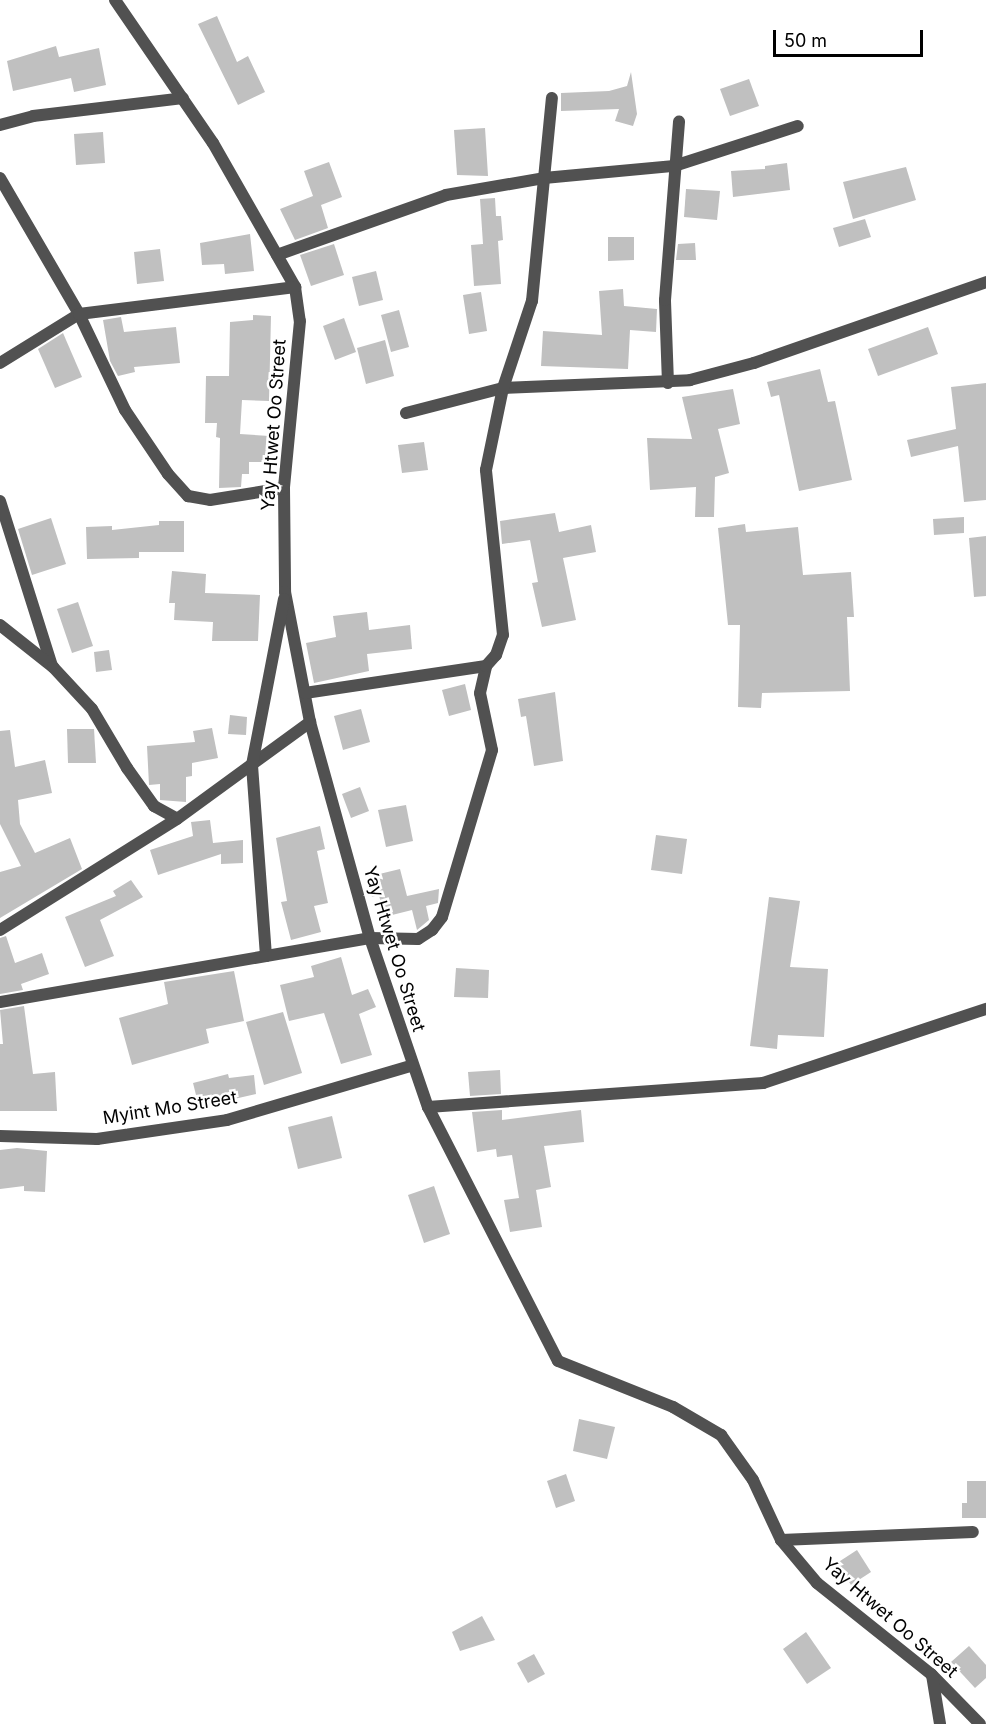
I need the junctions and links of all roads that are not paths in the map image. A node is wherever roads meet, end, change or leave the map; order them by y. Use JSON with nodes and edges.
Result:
{"nodes":[{"id":1,"x":115,"y":0,"type":"edge"},
{"id":2,"x":183,"y":98,"type":"junction"},
{"id":3,"x":552,"y":98,"type":"dead end"},
{"id":4,"x":679,"y":122,"type":"dead end"},
{"id":5,"x":0,"y":125,"type":"edge"},
{"id":6,"x":798,"y":126,"type":"dead end"},
{"id":7,"x":674,"y":166,"type":"junction"},
{"id":8,"x":0,"y":178,"type":"edge"},
{"id":9,"x":544,"y":178,"type":"junction"},
{"id":10,"x":277,"y":255,"type":"junction"},
{"id":11,"x":986,"y":282,"type":"edge"},
{"id":12,"x":295,"y":287,"type":"junction"},
{"id":13,"x":79,"y":314,"type":"junction"},
{"id":14,"x":0,"y":363,"type":"edge"},
{"id":15,"x":668,"y":383,"type":"junction"},
{"id":16,"x":502,"y":388,"type":"junction"},
{"id":17,"x":406,"y":413,"type":"dead end"},
{"id":18,"x":284,"y":488,"type":"junction"},
{"id":19,"x":0,"y":501,"type":"edge"},
{"id":20,"x":285,"y":592,"type":"junction"},
{"id":21,"x":0,"y":625,"type":"edge"},
{"id":22,"x":486,"y":666,"type":"junction"},
{"id":23,"x":53,"y":667,"type":"junction"},
{"id":24,"x":304,"y":693,"type":"junction"},
{"id":25,"x":310,"y":722,"type":"junction"},
{"id":26,"x":252,"y":765,"type":"junction"},
{"id":27,"x":177,"y":819,"type":"junction"},
{"id":28,"x":0,"y":930,"type":"edge"},
{"id":29,"x":370,"y":938,"type":"junction"},
{"id":30,"x":266,"y":956,"type":"junction"},
{"id":31,"x":0,"y":1002,"type":"edge"},
{"id":32,"x":986,"y":1010,"type":"edge"},
{"id":33,"x":411,"y":1066,"type":"junction"},
{"id":34,"x":428,"y":1107,"type":"junction"},
{"id":35,"x":0,"y":1136,"type":"edge"},
{"id":36,"x":973,"y":1532,"type":"dead end"},
{"id":37,"x":781,"y":1540,"type":"junction"},
{"id":38,"x":931,"y":1674,"type":"junction"},
{"id":39,"x":940,"y":1724,"type":"edge"},
{"id":40,"x":980,"y":1724,"type":"edge"}],
"edges":[{"from":1,"to":2,"type":"street","name":"Yay Htwet Oo Street"},
{"from":2,"to":5,"type":"street"},
{"from":2,"to":10,"type":"street","name":"Yay Htwet Oo Street"},
{"from":3,"to":9,"type":"street"},
{"from":4,"to":7,"type":"street"},
{"from":6,"to":7,"type":"street"},
{"from":7,"to":9,"type":"street"},
{"from":7,"to":15,"type":"street"},
{"from":8,"to":13,"type":"street"},
{"from":9,"to":10,"type":"street"},
{"from":9,"to":16,"type":"street"},
{"from":10,"to":12,"type":"street","name":"Yay Htwet Oo Street"},
{"from":11,"to":15,"type":"street"},
{"from":12,"to":13,"type":"street"},
{"from":12,"to":18,"type":"street","name":"Yay Htwet Oo Street"},
{"from":13,"to":14,"type":"street"},
{"from":13,"to":18,"type":"street"},
{"from":15,"to":16,"type":"street"},
{"from":16,"to":17,"type":"street"},
{"from":16,"to":22,"type":"street"},
{"from":18,"to":20,"type":"street","name":"Yay Htwet Oo Street"},
{"from":19,"to":23,"type":"street"},
{"from":20,"to":24,"type":"street","name":"Yay Htwet Oo Street"},
{"from":20,"to":26,"type":"street"},
{"from":21,"to":23,"type":"street"},
{"from":22,"to":24,"type":"street"},
{"from":22,"to":29,"type":"street"},
{"from":23,"to":27,"type":"street"},
{"from":24,"to":25,"type":"street","name":"Yay Htwet Oo Street"},
{"from":25,"to":26,"type":"street"},
{"from":25,"to":29,"type":"street","name":"Yay Htwet Oo Street"},
{"from":26,"to":27,"type":"street"},
{"from":26,"to":30,"type":"street"},
{"from":27,"to":28,"type":"street"},
{"from":29,"to":30,"type":"street"},
{"from":29,"to":33,"type":"street","name":"Yay Htwet Oo Street"},
{"from":30,"to":31,"type":"street"},
{"from":32,"to":34,"type":"street"},
{"from":33,"to":34,"type":"street","name":"Yay Htwet Oo Street"},
{"from":33,"to":35,"type":"street","name":"Myint Mo Street"},
{"from":34,"to":37,"type":"street","name":"Yay Htwet Oo Street"},
{"from":36,"to":37,"type":"street"},
{"from":37,"to":38,"type":"street","name":"Yay Htwet Oo Street"},
{"from":38,"to":39,"type":"street"},
{"from":38,"to":40,"type":"street","name":"Yay Htwet Oo Street"}]}
